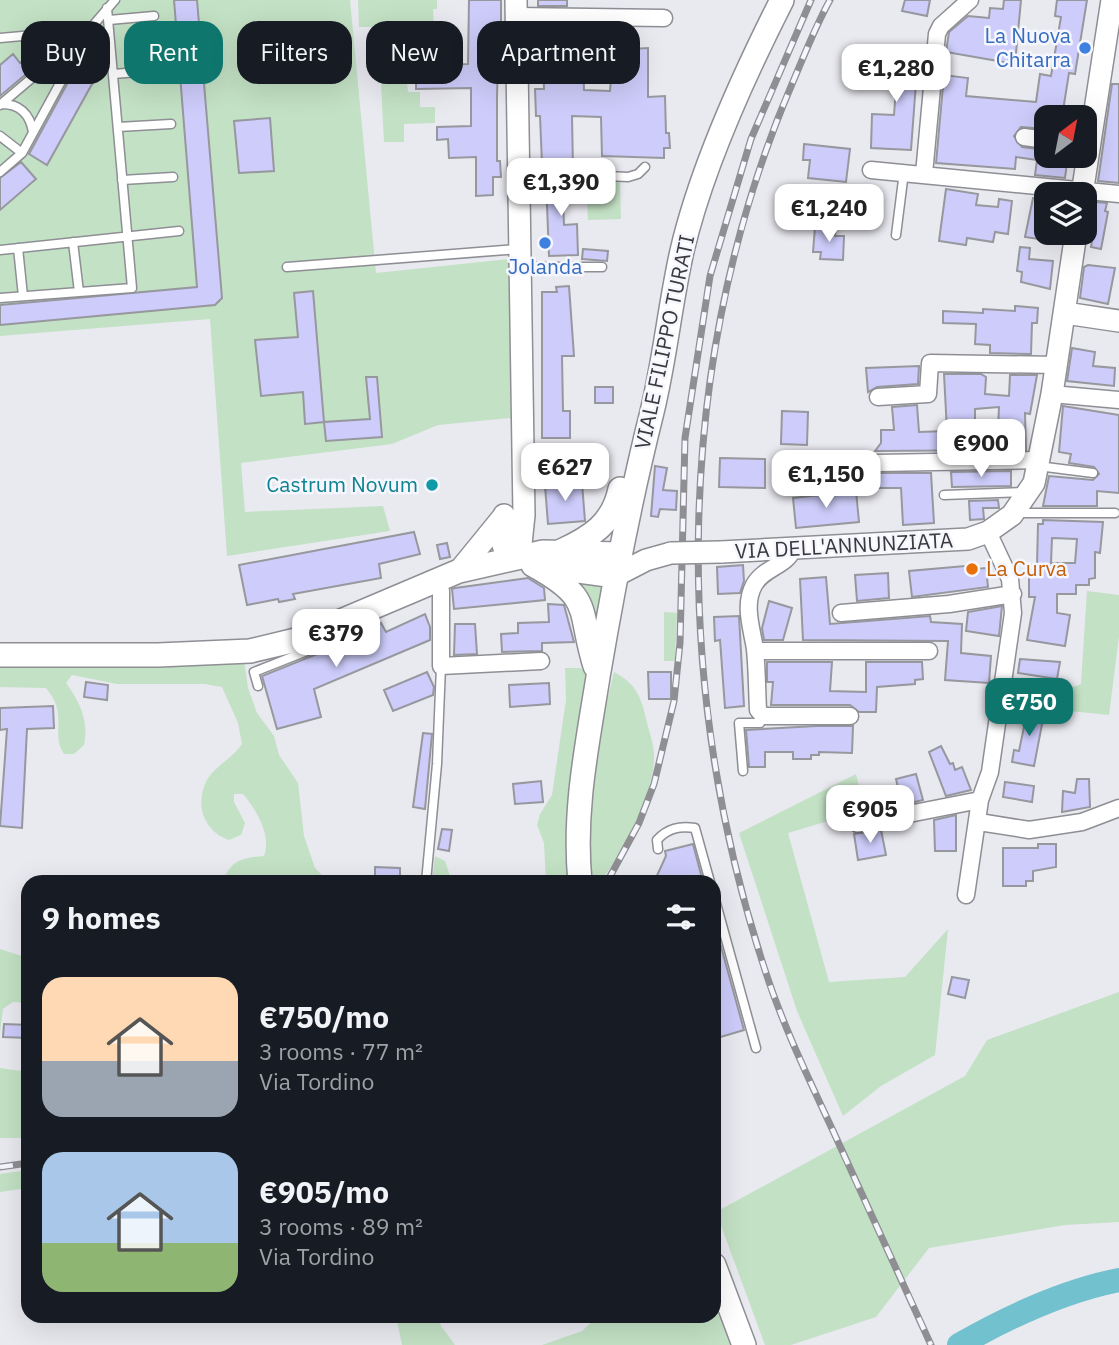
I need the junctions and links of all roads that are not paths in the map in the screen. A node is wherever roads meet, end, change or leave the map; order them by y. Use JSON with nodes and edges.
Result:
{"nodes":[{"id":1,"x":115,"y":0,"type":"edge"},
{"id":2,"x":782,"y":0,"type":"edge"},
{"id":3,"x":970,"y":0,"type":"edge"},
{"id":4,"x":1112,"y":0,"type":"edge"},
{"id":5,"x":516,"y":8,"type":"edge"},
{"id":6,"x":107,"y":9,"type":"junction"},
{"id":7,"x":154,"y":16,"type":"dead end"},
{"id":8,"x":664,"y":18,"type":"dead end"},
{"id":9,"x":108,"y":20,"type":"junction"},
{"id":10,"x":97,"y":21,"type":"edge"},
{"id":11,"x":21,"y":36,"type":"edge"},
{"id":12,"x":0,"y":38,"type":"edge"},
{"id":13,"x":1113,"y":38,"type":"edge"},
{"id":14,"x":124,"y":74,"type":"edge"},
{"id":15,"x":113,"y":75,"type":"junction"},
{"id":16,"x":25,"y":84,"type":"edge"},
{"id":17,"x":59,"y":84,"type":"edge"},
{"id":18,"x":0,"y":105,"type":"edge"},
{"id":19,"x":1097,"y":105,"type":"edge"},
{"id":20,"x":171,"y":124,"type":"dead end"},
{"id":21,"x":118,"y":127,"type":"junction"},
{"id":22,"x":33,"y":132,"type":"junction"},
{"id":23,"x":0,"y":136,"type":"edge"},
{"id":24,"x":1024,"y":137,"type":"dead end"},
{"id":25,"x":1034,"y":138,"type":"edge"},
{"id":26,"x":22,"y":153,"type":"junction"},
{"id":27,"x":645,"y":167,"type":"dead end"},
{"id":28,"x":1,"y":170,"type":"edge"},
{"id":29,"x":872,"y":170,"type":"dead end"},
{"id":30,"x":517,"y":172,"type":"junction"},
{"id":31,"x":904,"y":172,"type":"junction"},
{"id":32,"x":924,"y":174,"type":"junction"},
{"id":33,"x":173,"y":177,"type":"dead end"},
{"id":34,"x":122,"y":180,"type":"junction"},
{"id":35,"x":1034,"y":187,"type":"edge"},
{"id":36,"x":1097,"y":193,"type":"edge"},
{"id":37,"x":1119,"y":194,"type":"edge"},
{"id":38,"x":180,"y":231,"type":"dead end"},
{"id":39,"x":896,"y":235,"type":"dead end"},
{"id":40,"x":127,"y":236,"type":"junction"},
{"id":41,"x":73,"y":242,"type":"junction"},
{"id":42,"x":1074,"y":245,"type":"edge"},
{"id":43,"x":18,"y":248,"type":"junction"},
{"id":44,"x":0,"y":250,"type":"edge"},
{"id":45,"x":519,"y":258,"type":"junction"},
{"id":46,"x":287,"y":267,"type":"dead end"},
{"id":47,"x":602,"y":267,"type":"dead end"},
{"id":48,"x":79,"y":292,"type":"junction"},
{"id":49,"x":23,"y":296,"type":"junction"},
{"id":50,"x":0,"y":298,"type":"edge"},
{"id":51,"x":1065,"y":313,"type":"junction"},
{"id":52,"x":1119,"y":321,"type":"edge"},
{"id":53,"x":1056,"y":365,"type":"junction"},
{"id":54,"x":1052,"y":394,"type":"junction"},
{"id":55,"x":878,"y":397,"type":"dead end"},
{"id":56,"x":1119,"y":400,"type":"edge"},
{"id":57,"x":642,"y":456,"type":"junction"},
{"id":58,"x":878,"y":463,"type":"dead end"},
{"id":59,"x":1038,"y":463,"type":"junction"},
{"id":60,"x":1093,"y":473,"type":"dead end"},
{"id":61,"x":1028,"y":492,"type":"junction"},
{"id":62,"x":944,"y":495,"type":"dead end"},
{"id":63,"x":1013,"y":513,"type":"junction"},
{"id":64,"x":1115,"y":513,"type":"dead end"},
{"id":65,"x":514,"y":515,"type":"junction"},
{"id":66,"x":988,"y":532,"type":"junction"},
{"id":67,"x":793,"y":549,"type":"junction"},
{"id":68,"x":561,"y":551,"type":"junction"},
{"id":69,"x":508,"y":560,"type":"junction"},
{"id":70,"x":533,"y":565,"type":"junction"},
{"id":71,"x":617,"y":565,"type":"junction"},
{"id":72,"x":459,"y":571,"type":"junction"},
{"id":73,"x":437,"y":580,"type":"junction"},
{"id":74,"x":1013,"y":594,"type":"junction"},
{"id":75,"x":841,"y":613,"type":"dead end"},
{"id":76,"x":342,"y":620,"type":"junction"},
{"id":77,"x":755,"y":651,"type":"junction"},
{"id":78,"x":929,"y":651,"type":"dead end"},
{"id":79,"x":0,"y":655,"type":"edge"},
{"id":80,"x":541,"y":661,"type":"dead end"},
{"id":81,"x":441,"y":666,"type":"junction"},
{"id":82,"x":598,"y":676,"type":"junction"},
{"id":83,"x":258,"y":687,"type":"dead end"},
{"id":84,"x":760,"y":712,"type":"junction"},
{"id":85,"x":850,"y":716,"type":"dead end"},
{"id":86,"x":743,"y":771,"type":"dead end"},
{"id":87,"x":980,"y":800,"type":"junction"},
{"id":88,"x":1119,"y":808,"type":"edge"},
{"id":89,"x":979,"y":822,"type":"junction"},
{"id":90,"x":859,"y":824,"type":"dead end"},
{"id":91,"x":658,"y":849,"type":"dead end"},
{"id":92,"x":427,"y":875,"type":"edge"},
{"id":93,"x":579,"y":875,"type":"edge"},
{"id":94,"x":708,"y":875,"type":"edge"},
{"id":95,"x":966,"y":895,"type":"dead end"},
{"id":96,"x":721,"y":922,"type":"edge"},
{"id":97,"x":755,"y":1048,"type":"dead end"},
{"id":98,"x":721,"y":1284,"type":"edge"},
{"id":99,"x":744,"y":1345,"type":"edge"}],
"edges":[{"from":1,"to":6,"type":"lane"},
{"from":2,"to":57,"type":"main road","name":"VIALE FILIPPO TURATI"},
{"from":3,"to":32,"type":"street"},
{"from":4,"to":13,"type":"street"},
{"from":5,"to":8,"type":"street"},
{"from":5,"to":30,"type":"street"},
{"from":6,"to":9,"type":"lane"},
{"from":6,"to":10,"type":"lane"},
{"from":7,"to":9,"type":"lane"},
{"from":9,"to":15,"type":"lane"},
{"from":11,"to":12,"type":"lane"},
{"from":13,"to":19,"type":"street"},
{"from":14,"to":15,"type":"lane"},
{"from":15,"to":21,"type":"lane"},
{"from":16,"to":18,"type":"lane"},
{"from":17,"to":22,"type":"lane"},
{"from":18,"to":22,"type":"lane"},
{"from":20,"to":21,"type":"lane"},
{"from":21,"to":34,"type":"lane"},
{"from":22,"to":26,"type":"lane"},
{"from":23,"to":26,"type":"lane"},
{"from":24,"to":25,"type":"street"},
{"from":26,"to":28,"type":"lane"},
{"from":27,"to":30,"type":"lane"},
{"from":29,"to":31,"type":"street"},
{"from":30,"to":45,"type":"street"},
{"from":31,"to":32,"type":"street"},
{"from":31,"to":39,"type":"lane"},
{"from":32,"to":35,"type":"street"},
{"from":33,"to":34,"type":"lane"},
{"from":34,"to":40,"type":"lane"},
{"from":36,"to":37,"type":"street"},
{"from":38,"to":40,"type":"lane"},
{"from":40,"to":41,"type":"lane"},
{"from":40,"to":48,"type":"lane"},
{"from":41,"to":43,"type":"lane"},
{"from":41,"to":48,"type":"lane"},
{"from":42,"to":51,"type":"street","name":"VIA DELL'ANNUNZIATA"},
{"from":43,"to":44,"type":"lane"},
{"from":43,"to":49,"type":"lane"},
{"from":45,"to":46,"type":"lane"},
{"from":45,"to":47,"type":"lane"},
{"from":45,"to":65,"type":"street"},
{"from":48,"to":49,"type":"lane"},
{"from":49,"to":50,"type":"lane"},
{"from":51,"to":52,"type":"street"},
{"from":51,"to":53,"type":"street","name":"VIA DELL'ANNUNZIATA"},
{"from":53,"to":54,"type":"street","name":"VIA DELL'ANNUNZIATA"},
{"from":53,"to":55,"type":"street"},
{"from":54,"to":56,"type":"street"},
{"from":54,"to":59,"type":"street","name":"VIA DELL'ANNUNZIATA"},
{"from":57,"to":68,"type":"main road"},
{"from":57,"to":71,"type":"main road","name":"VIALE FILIPPO TURATI"},
{"from":58,"to":59,"type":"street"},
{"from":59,"to":60,"type":"lane"},
{"from":59,"to":61,"type":"street","name":"VIA DELL'ANNUNZIATA"},
{"from":61,"to":62,"type":"lane"},
{"from":61,"to":63,"type":"street","name":"VIA DELL'ANNUNZIATA"},
{"from":63,"to":64,"type":"lane"},
{"from":63,"to":66,"type":"street","name":"VIA DELL'ANNUNZIATA"},
{"from":65,"to":68,"type":"street"},
{"from":65,"to":69,"type":"street"},
{"from":65,"to":72,"type":"street"},
{"from":66,"to":67,"type":"street","name":"VIA DELL'ANNUNZIATA"},
{"from":66,"to":74,"type":"street"},
{"from":67,"to":71,"type":"street","name":"VIA DELL'ANNUNZIATA","bridge":true},
{"from":67,"to":77,"type":"street"},
{"from":68,"to":69,"type":"main road"},
{"from":68,"to":71,"type":"main road"},
{"from":69,"to":70,"type":"main road"},
{"from":69,"to":72,"type":"main road"},
{"from":70,"to":71,"type":"main road"},
{"from":70,"to":82,"type":"main road"},
{"from":71,"to":82,"type":"main road","name":"VIALE FILIPPO TURATI"},
{"from":72,"to":73,"type":"main road"},
{"from":73,"to":76,"type":"main road"},
{"from":73,"to":81,"type":"street"},
{"from":74,"to":75,"type":"street"},
{"from":74,"to":87,"type":"street"},
{"from":76,"to":79,"type":"main road"},
{"from":76,"to":83,"type":"lane"},
{"from":77,"to":78,"type":"street"},
{"from":77,"to":84,"type":"street"},
{"from":80,"to":81,"type":"street"},
{"from":81,"to":92,"type":"lane"},
{"from":82,"to":93,"type":"main road","name":"VIALE FILIPPO TURATI"},
{"from":84,"to":85,"type":"street"},
{"from":84,"to":86,"type":"lane"},
{"from":87,"to":89,"type":"street"},
{"from":87,"to":90,"type":"street"},
{"from":88,"to":89,"type":"street"},
{"from":89,"to":95,"type":"street"},
{"from":91,"to":94,"type":"lane"},
{"from":96,"to":97,"type":"lane"},
{"from":98,"to":99,"type":"main road"}]}
